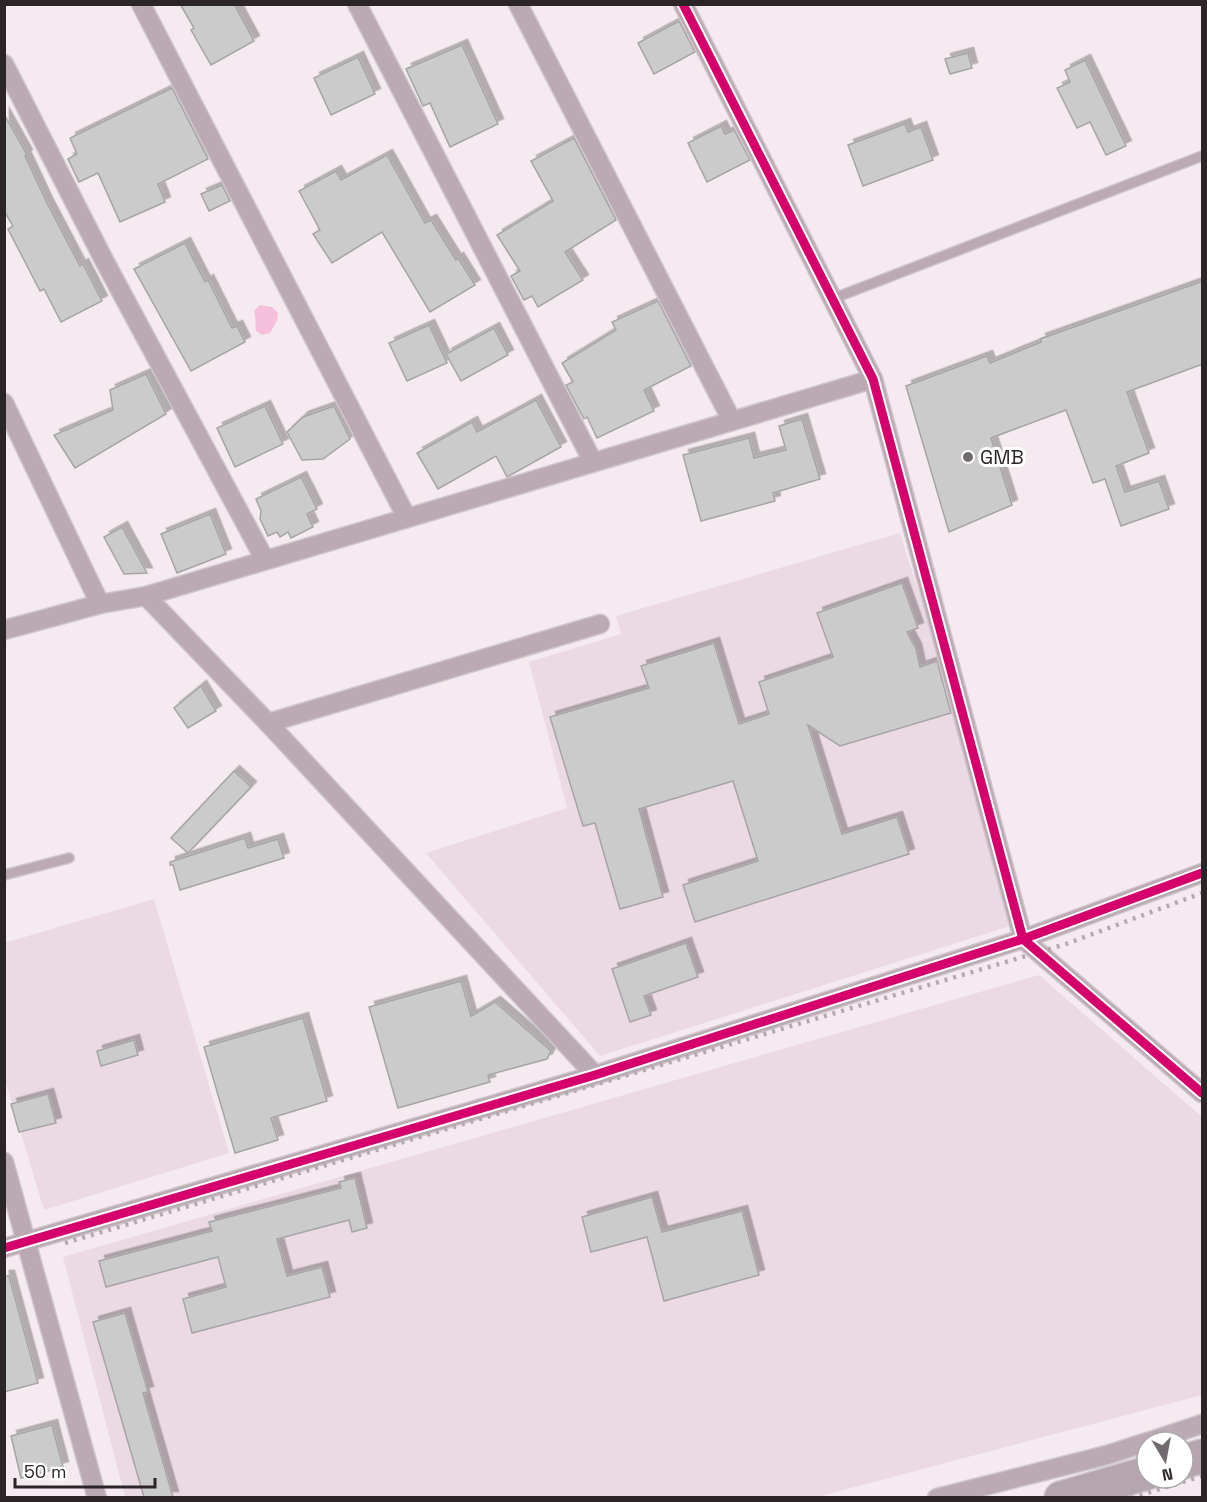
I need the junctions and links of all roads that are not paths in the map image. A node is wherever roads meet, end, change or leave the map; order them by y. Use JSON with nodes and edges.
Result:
{"nodes":[{"id":1,"x":141,"y":4,"type":"edge"},
{"id":2,"x":357,"y":4,"type":"edge"},
{"id":3,"x":518,"y":4,"type":"edge"},
{"id":4,"x":683,"y":4,"type":"edge"},
{"id":5,"x":4,"y":64,"type":"edge"},
{"id":6,"x":1203,"y":156,"type":"edge"},
{"id":7,"x":832,"y":299,"type":"junction"},
{"id":8,"x":873,"y":379,"type":"junction"},
{"id":9,"x":4,"y":403,"type":"edge"},
{"id":10,"x":732,"y":421,"type":"junction"},
{"id":11,"x":593,"y":462,"type":"junction"},
{"id":12,"x":407,"y":518,"type":"junction"},
{"id":13,"x":265,"y":560,"type":"junction"},
{"id":14,"x":147,"y":596,"type":"junction"},
{"id":15,"x":100,"y":604,"type":"junction"},
{"id":16,"x":600,"y":624,"type":"dead end"},
{"id":17,"x":4,"y":630,"type":"edge"},
{"id":18,"x":268,"y":723,"type":"junction"},
{"id":19,"x":69,"y":858,"type":"dead end"},
{"id":20,"x":1203,"y":873,"type":"edge"},
{"id":21,"x":4,"y":875,"type":"edge"},
{"id":22,"x":1023,"y":939,"type":"junction"},
{"id":23,"x":595,"y":1075,"type":"junction"},
{"id":24,"x":1203,"y":1093,"type":"edge"},
{"id":25,"x":4,"y":1162,"type":"edge"},
{"id":26,"x":27,"y":1242,"type":"junction"},
{"id":27,"x":4,"y":1248,"type":"edge"},
{"id":28,"x":1203,"y":1424,"type":"edge"},
{"id":29,"x":1185,"y":1430,"type":"edge"},
{"id":30,"x":1135,"y":1446,"type":"edge"},
{"id":31,"x":1135,"y":1476,"type":"edge"},
{"id":32,"x":97,"y":1497,"type":"edge"},
{"id":33,"x":937,"y":1497,"type":"edge"},
{"id":34,"x":1061,"y":1497,"type":"edge"}],
"edges":[{"from":1,"to":12,"type":"street"},
{"from":2,"to":11,"type":"street"},
{"from":3,"to":10,"type":"street"},
{"from":4,"to":7,"type":"street"},
{"from":5,"to":13,"type":"street"},
{"from":6,"to":7,"type":"lane"},
{"from":7,"to":8,"type":"street"},
{"from":8,"to":10,"type":"street"},
{"from":8,"to":22,"type":"street"},
{"from":9,"to":15,"type":"street"},
{"from":10,"to":11,"type":"street"},
{"from":11,"to":12,"type":"street"},
{"from":12,"to":13,"type":"street"},
{"from":13,"to":14,"type":"street"},
{"from":14,"to":15,"type":"street"},
{"from":14,"to":18,"type":"street"},
{"from":15,"to":17,"type":"street"},
{"from":16,"to":18,"type":"street"},
{"from":18,"to":23,"type":"street"},
{"from":19,"to":21,"type":"lane"},
{"from":20,"to":22,"type":"street"},
{"from":22,"to":23,"type":"street"},
{"from":22,"to":24,"type":"street"},
{"from":23,"to":26,"type":"street"},
{"from":25,"to":26,"type":"street"},
{"from":26,"to":27,"type":"street"},
{"from":26,"to":32,"type":"street"},
{"from":28,"to":29,"type":"street"},
{"from":30,"to":33,"type":"street"},
{"from":31,"to":34,"type":"highway"}]}
